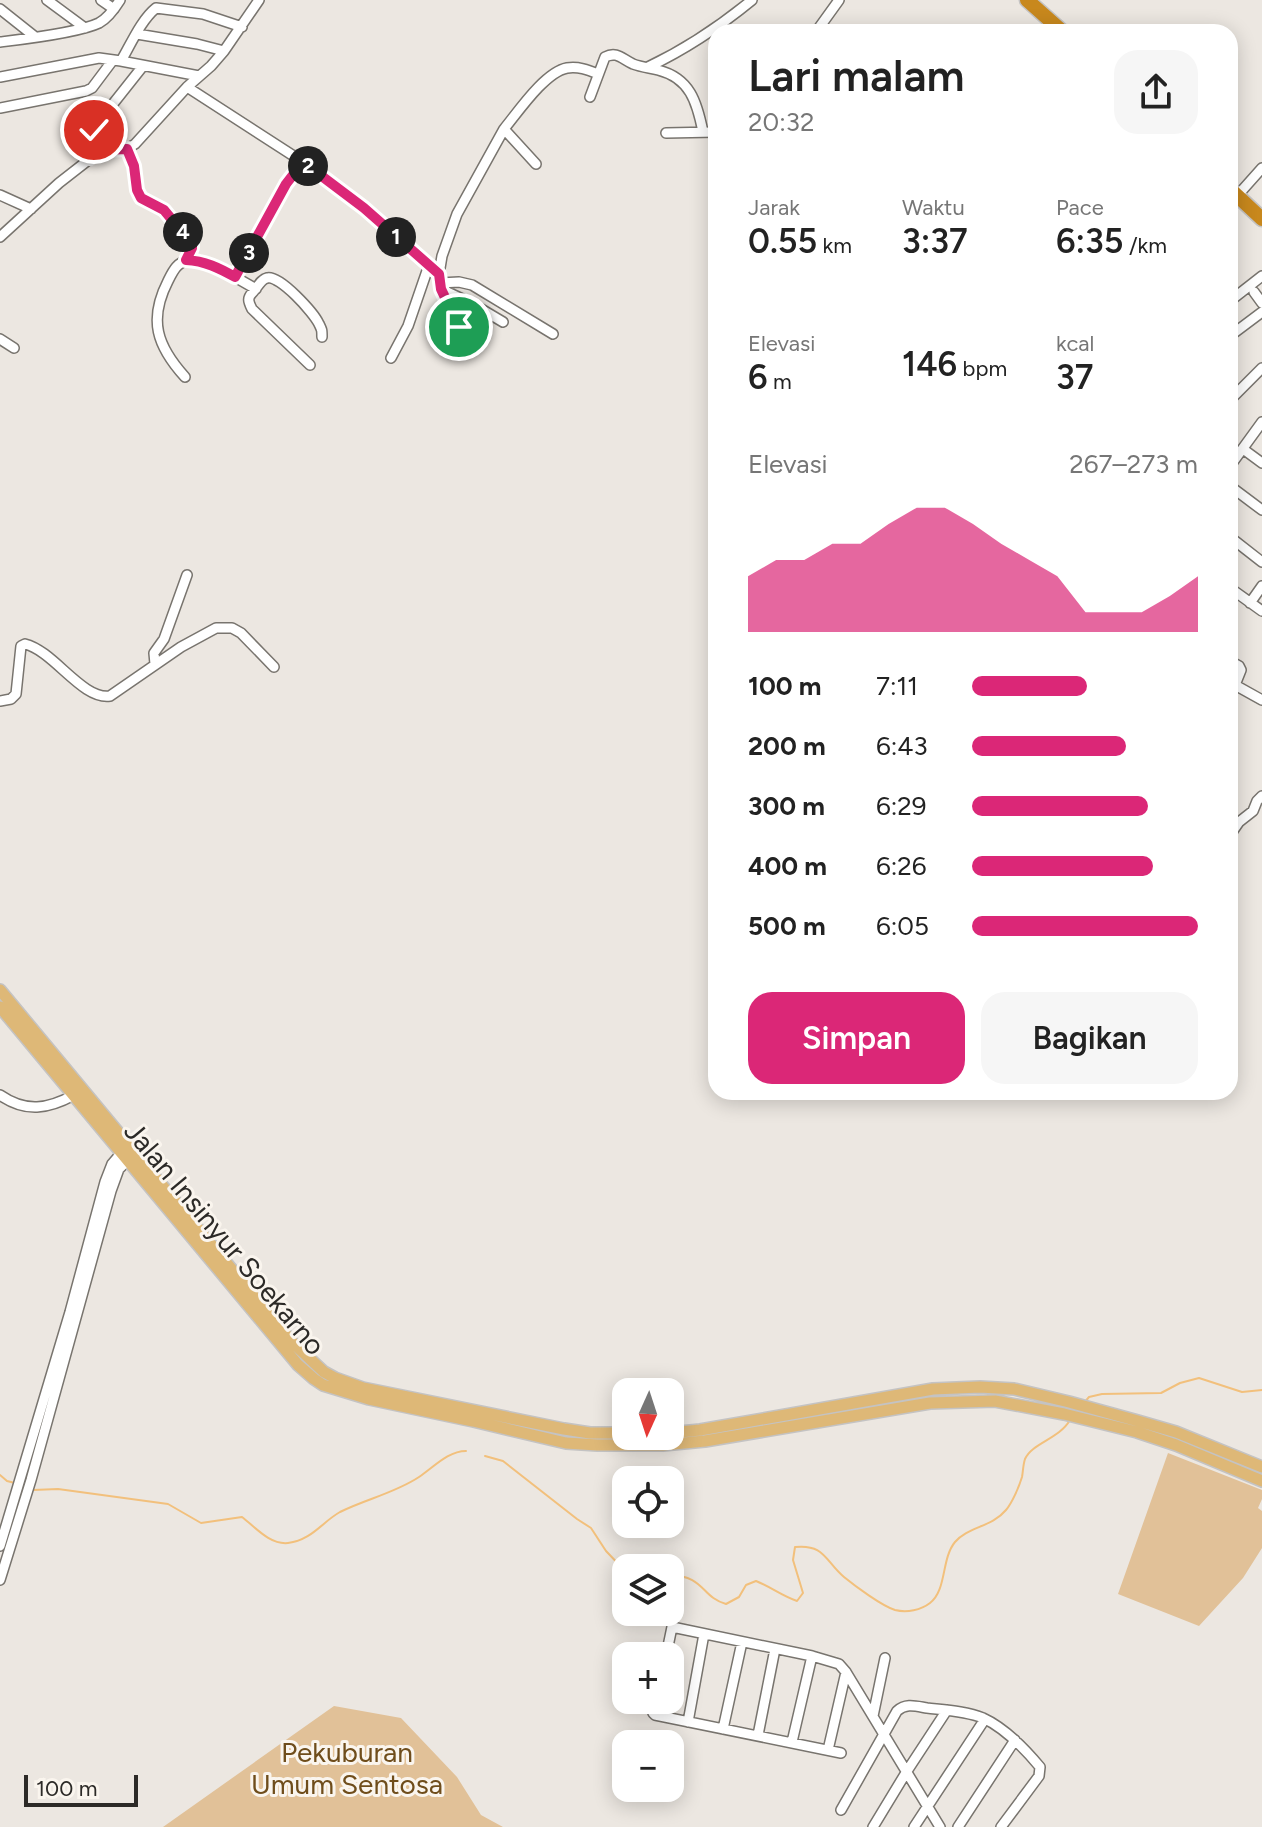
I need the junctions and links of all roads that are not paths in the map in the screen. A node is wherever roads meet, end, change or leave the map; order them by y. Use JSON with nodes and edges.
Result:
{"nodes":[{"id":1,"x":47,"y":0,"type":"edge"},
{"id":2,"x":101,"y":0,"type":"edge"},
{"id":3,"x":120,"y":0,"type":"edge"},
{"id":4,"x":259,"y":0,"type":"edge"},
{"id":5,"x":752,"y":0,"type":"edge"},
{"id":6,"x":839,"y":0,"type":"edge"},
{"id":7,"x":1027,"y":0,"type":"edge"},
{"id":8,"x":0,"y":9,"type":"edge"},
{"id":9,"x":114,"y":9,"type":"junction"},
{"id":10,"x":722,"y":24,"type":"edge"},
{"id":11,"x":822,"y":24,"type":"edge"},
{"id":12,"x":1054,"y":24,"type":"edge"},
{"id":13,"x":242,"y":27,"type":"junction"},
{"id":14,"x":85,"y":28,"type":"junction"},
{"id":15,"x":137,"y":34,"type":"junction"},
{"id":16,"x":708,"y":34,"type":"edge"},
{"id":17,"x":34,"y":36,"type":"junction"},
{"id":18,"x":0,"y":42,"type":"edge"},
{"id":19,"x":224,"y":51,"type":"junction"},
{"id":20,"x":117,"y":60,"type":"junction"},
{"id":21,"x":143,"y":66,"type":"junction"},
{"id":22,"x":647,"y":67,"type":"junction"},
{"id":23,"x":598,"y":74,"type":"junction"},
{"id":24,"x":199,"y":76,"type":"junction"},
{"id":25,"x":0,"y":77,"type":"edge"},
{"id":26,"x":187,"y":87,"type":"junction"},
{"id":27,"x":590,"y":97,"type":"dead end"},
{"id":28,"x":0,"y":108,"type":"edge"},
{"id":29,"x":504,"y":129,"type":"junction"},
{"id":30,"x":703,"y":132,"type":"junction"},
{"id":31,"x":708,"y":132,"type":"edge"},
{"id":32,"x":666,"y":133,"type":"dead end"},
{"id":33,"x":127,"y":149,"type":"junction"},
{"id":34,"x":90,"y":158,"type":"junction"},
{"id":35,"x":303,"y":162,"type":"junction"},
{"id":36,"x":536,"y":164,"type":"dead end"},
{"id":37,"x":1262,"y":168,"type":"edge"},
{"id":38,"x":1238,"y":189,"type":"edge"},
{"id":39,"x":0,"y":195,"type":"edge"},
{"id":40,"x":1238,"y":196,"type":"edge"},
{"id":41,"x":31,"y":209,"type":"junction"},
{"id":42,"x":1262,"y":219,"type":"edge"},
{"id":43,"x":0,"y":237,"type":"edge"},
{"id":44,"x":186,"y":260,"type":"junction"},
{"id":45,"x":429,"y":265,"type":"junction"},
{"id":46,"x":1262,"y":276,"type":"edge"},
{"id":47,"x":235,"y":277,"type":"junction"},
{"id":48,"x":440,"y":282,"type":"junction"},
{"id":49,"x":256,"y":289,"type":"junction"},
{"id":50,"x":1254,"y":292,"type":"dead end"},
{"id":51,"x":1238,"y":295,"type":"edge"},
{"id":52,"x":1262,"y":303,"type":"edge"},
{"id":53,"x":1262,"y":312,"type":"edge"},
{"id":54,"x":503,"y":322,"type":"dead end"},
{"id":55,"x":459,"y":327,"type":"dead end"},
{"id":56,"x":1238,"y":330,"type":"edge"},
{"id":57,"x":553,"y":334,"type":"dead end"},
{"id":58,"x":322,"y":337,"type":"dead end"},
{"id":59,"x":0,"y":339,"type":"edge"},
{"id":60,"x":14,"y":348,"type":"dead end"},
{"id":61,"x":391,"y":358,"type":"dead end"},
{"id":62,"x":310,"y":365,"type":"dead end"},
{"id":63,"x":1262,"y":368,"type":"edge"},
{"id":64,"x":185,"y":377,"type":"dead end"},
{"id":65,"x":1238,"y":389,"type":"edge"},
{"id":66,"x":1262,"y":422,"type":"edge"},
{"id":67,"x":1243,"y":449,"type":"junction"},
{"id":68,"x":1238,"y":456,"type":"edge"},
{"id":69,"x":1262,"y":463,"type":"edge"},
{"id":70,"x":1238,"y":492,"type":"edge"},
{"id":71,"x":1262,"y":510,"type":"edge"},
{"id":72,"x":1238,"y":543,"type":"edge"},
{"id":73,"x":1262,"y":562,"type":"edge"},
{"id":74,"x":187,"y":575,"type":"dead end"},
{"id":75,"x":1262,"y":586,"type":"edge"},
{"id":76,"x":1238,"y":594,"type":"edge"},
{"id":77,"x":1250,"y":603,"type":"junction"},
{"id":78,"x":1262,"y":611,"type":"edge"},
{"id":79,"x":155,"y":664,"type":"junction"},
{"id":80,"x":274,"y":667,"type":"dead end"},
{"id":81,"x":1238,"y":691,"type":"edge"},
{"id":82,"x":1262,"y":700,"type":"edge"},
{"id":83,"x":0,"y":701,"type":"edge"},
{"id":84,"x":1262,"y":796,"type":"edge"},
{"id":85,"x":1238,"y":823,"type":"edge"},
{"id":86,"x":0,"y":990,"type":"edge"},
{"id":87,"x":0,"y":1007,"type":"edge"},
{"id":88,"x":0,"y":1095,"type":"edge"},
{"id":89,"x":74,"y":1095,"type":"junction"},
{"id":90,"x":128,"y":1153,"type":"junction"},
{"id":91,"x":1090,"y":1414,"type":"junction"},
{"id":92,"x":533,"y":1429,"type":"junction"},
{"id":93,"x":684,"y":1432,"type":"edge"},
{"id":94,"x":612,"y":1433,"type":"edge"},
{"id":95,"x":1262,"y":1467,"type":"edge"},
{"id":96,"x":26,"y":1479,"type":"junction"},
{"id":97,"x":1262,"y":1481,"type":"edge"},
{"id":98,"x":0,"y":1546,"type":"edge"},
{"id":99,"x":0,"y":1580,"type":"edge"},
{"id":100,"x":704,"y":1634,"type":"junction"},
{"id":101,"x":669,"y":1642,"type":"edge"},
{"id":102,"x":742,"y":1642,"type":"junction"},
{"id":103,"x":775,"y":1649,"type":"junction"},
{"id":104,"x":812,"y":1656,"type":"junction"},
{"id":105,"x":885,"y":1658,"type":"dead end"},
{"id":106,"x":846,"y":1672,"type":"junction"},
{"id":107,"x":947,"y":1710,"type":"junction"},
{"id":108,"x":654,"y":1714,"type":"edge"},
{"id":109,"x":873,"y":1716,"type":"junction"},
{"id":110,"x":985,"y":1719,"type":"junction"},
{"id":111,"x":688,"y":1722,"type":"junction"},
{"id":112,"x":723,"y":1729,"type":"junction"},
{"id":113,"x":758,"y":1735,"type":"junction"},
{"id":114,"x":885,"y":1735,"type":"junction"},
{"id":115,"x":1015,"y":1740,"type":"junction"},
{"id":116,"x":792,"y":1742,"type":"junction"},
{"id":117,"x":828,"y":1750,"type":"junction"},
{"id":118,"x":841,"y":1753,"type":"dead end"},
{"id":119,"x":907,"y":1771,"type":"junction"},
{"id":120,"x":928,"y":1805,"type":"junction"},
{"id":121,"x":841,"y":1810,"type":"dead end"},
{"id":122,"x":873,"y":1827,"type":"edge"},
{"id":123,"x":914,"y":1827,"type":"edge"},
{"id":124,"x":940,"y":1827,"type":"edge"},
{"id":125,"x":958,"y":1827,"type":"edge"},
{"id":126,"x":1001,"y":1827,"type":"edge"}],
"edges":[{"from":1,"to":14,"type":"street"},
{"from":2,"to":9,"type":"street"},
{"from":3,"to":9,"type":"street"},
{"from":4,"to":13,"type":"street"},
{"from":5,"to":10,"type":"street"},
{"from":6,"to":11,"type":"street"},
{"from":7,"to":12,"type":"highway"},
{"from":8,"to":17,"type":"street"},
{"from":9,"to":14,"type":"street"},
{"from":13,"to":15,"type":"street"},
{"from":13,"to":19,"type":"street"},
{"from":14,"to":17,"type":"street"},
{"from":15,"to":19,"type":"street"},
{"from":15,"to":20,"type":"street"},
{"from":16,"to":22,"type":"street"},
{"from":17,"to":18,"type":"street"},
{"from":19,"to":24,"type":"street"},
{"from":20,"to":21,"type":"street"},
{"from":20,"to":25,"type":"street"},
{"from":20,"to":28,"type":"street"},
{"from":21,"to":24,"type":"street"},
{"from":21,"to":34,"type":"street"},
{"from":22,"to":23,"type":"street"},
{"from":22,"to":30,"type":"street"},
{"from":23,"to":27,"type":"street"},
{"from":23,"to":29,"type":"street"},
{"from":24,"to":26,"type":"street"},
{"from":26,"to":33,"type":"street"},
{"from":26,"to":35,"type":"street"},
{"from":29,"to":36,"type":"street"},
{"from":29,"to":48,"type":"street"},
{"from":30,"to":31,"type":"street"},
{"from":30,"to":32,"type":"street"},
{"from":33,"to":34,"type":"street"},
{"from":33,"to":44,"type":"street"},
{"from":34,"to":41,"type":"street"},
{"from":35,"to":45,"type":"street"},
{"from":35,"to":47,"type":"street"},
{"from":37,"to":38,"type":"street"},
{"from":39,"to":41,"type":"street"},
{"from":40,"to":42,"type":"highway"},
{"from":41,"to":43,"type":"street"},
{"from":44,"to":47,"type":"street"},
{"from":44,"to":64,"type":"street"},
{"from":45,"to":48,"type":"street"},
{"from":45,"to":61,"type":"street"},
{"from":46,"to":51,"type":"street"},
{"from":47,"to":49,"type":"street"},
{"from":48,"to":54,"type":"street"},
{"from":48,"to":55,"type":"street"},
{"from":48,"to":57,"type":"street"},
{"from":49,"to":58,"type":"street"},
{"from":49,"to":62,"type":"street"},
{"from":50,"to":52,"type":"street"},
{"from":53,"to":56,"type":"street"},
{"from":59,"to":60,"type":"street"},
{"from":63,"to":65,"type":"street"},
{"from":66,"to":67,"type":"street"},
{"from":67,"to":68,"type":"street"},
{"from":67,"to":69,"type":"street"},
{"from":70,"to":71,"type":"street"},
{"from":72,"to":73,"type":"street"},
{"from":74,"to":79,"type":"street"},
{"from":75,"to":77,"type":"street"},
{"from":76,"to":77,"type":"street"},
{"from":77,"to":78,"type":"street"},
{"from":79,"to":80,"type":"street"},
{"from":79,"to":83,"type":"street"},
{"from":81,"to":82,"type":"street"},
{"from":84,"to":85,"type":"street"},
{"from":86,"to":90,"type":"main road","name":"Jalan Insinyur Soekarno"},
{"from":87,"to":89,"type":"main road","name":"Jalan Insinyur Soekarno"},
{"from":88,"to":89,"type":"street"},
{"from":89,"to":90,"type":"main road","name":"Jalan Insinyur Soekarno"},
{"from":90,"to":92,"type":"main road","name":"Jalan Insinyur Soekarno"},
{"from":90,"to":96,"type":"street"},
{"from":91,"to":92,"type":"main road","name":"Jalan Insinyur Soekarno"},
{"from":91,"to":93,"type":"main road","name":"Jalan Insinyur Soekarno"},
{"from":91,"to":95,"type":"main road","name":"Jalan Insinyur Soekarno"},
{"from":91,"to":97,"type":"main road","name":"Jalan Insinyur Soekarno"},
{"from":92,"to":94,"type":"main road","name":"Jalan Insinyur Soekarno"},
{"from":96,"to":98,"type":"street"},
{"from":96,"to":99,"type":"street"},
{"from":100,"to":101,"type":"street"},
{"from":100,"to":102,"type":"street"},
{"from":100,"to":111,"type":"street"},
{"from":102,"to":103,"type":"street"},
{"from":102,"to":112,"type":"street"},
{"from":103,"to":104,"type":"street"},
{"from":103,"to":113,"type":"street"},
{"from":104,"to":106,"type":"street"},
{"from":104,"to":116,"type":"street"},
{"from":105,"to":109,"type":"street"},
{"from":106,"to":109,"type":"street"},
{"from":106,"to":117,"type":"street"},
{"from":107,"to":110,"type":"street"},
{"from":107,"to":114,"type":"street"},
{"from":107,"to":119,"type":"street"},
{"from":108,"to":111,"type":"street"},
{"from":109,"to":114,"type":"street"},
{"from":110,"to":115,"type":"street"},
{"from":110,"to":120,"type":"street"},
{"from":111,"to":112,"type":"street"},
{"from":112,"to":113,"type":"street"},
{"from":113,"to":116,"type":"street"},
{"from":114,"to":119,"type":"street"},
{"from":114,"to":121,"type":"street"},
{"from":115,"to":125,"type":"street"},
{"from":115,"to":126,"type":"street"},
{"from":116,"to":117,"type":"street"},
{"from":117,"to":118,"type":"street"},
{"from":119,"to":120,"type":"street"},
{"from":119,"to":122,"type":"street"},
{"from":120,"to":123,"type":"street"},
{"from":120,"to":124,"type":"street"}]}
